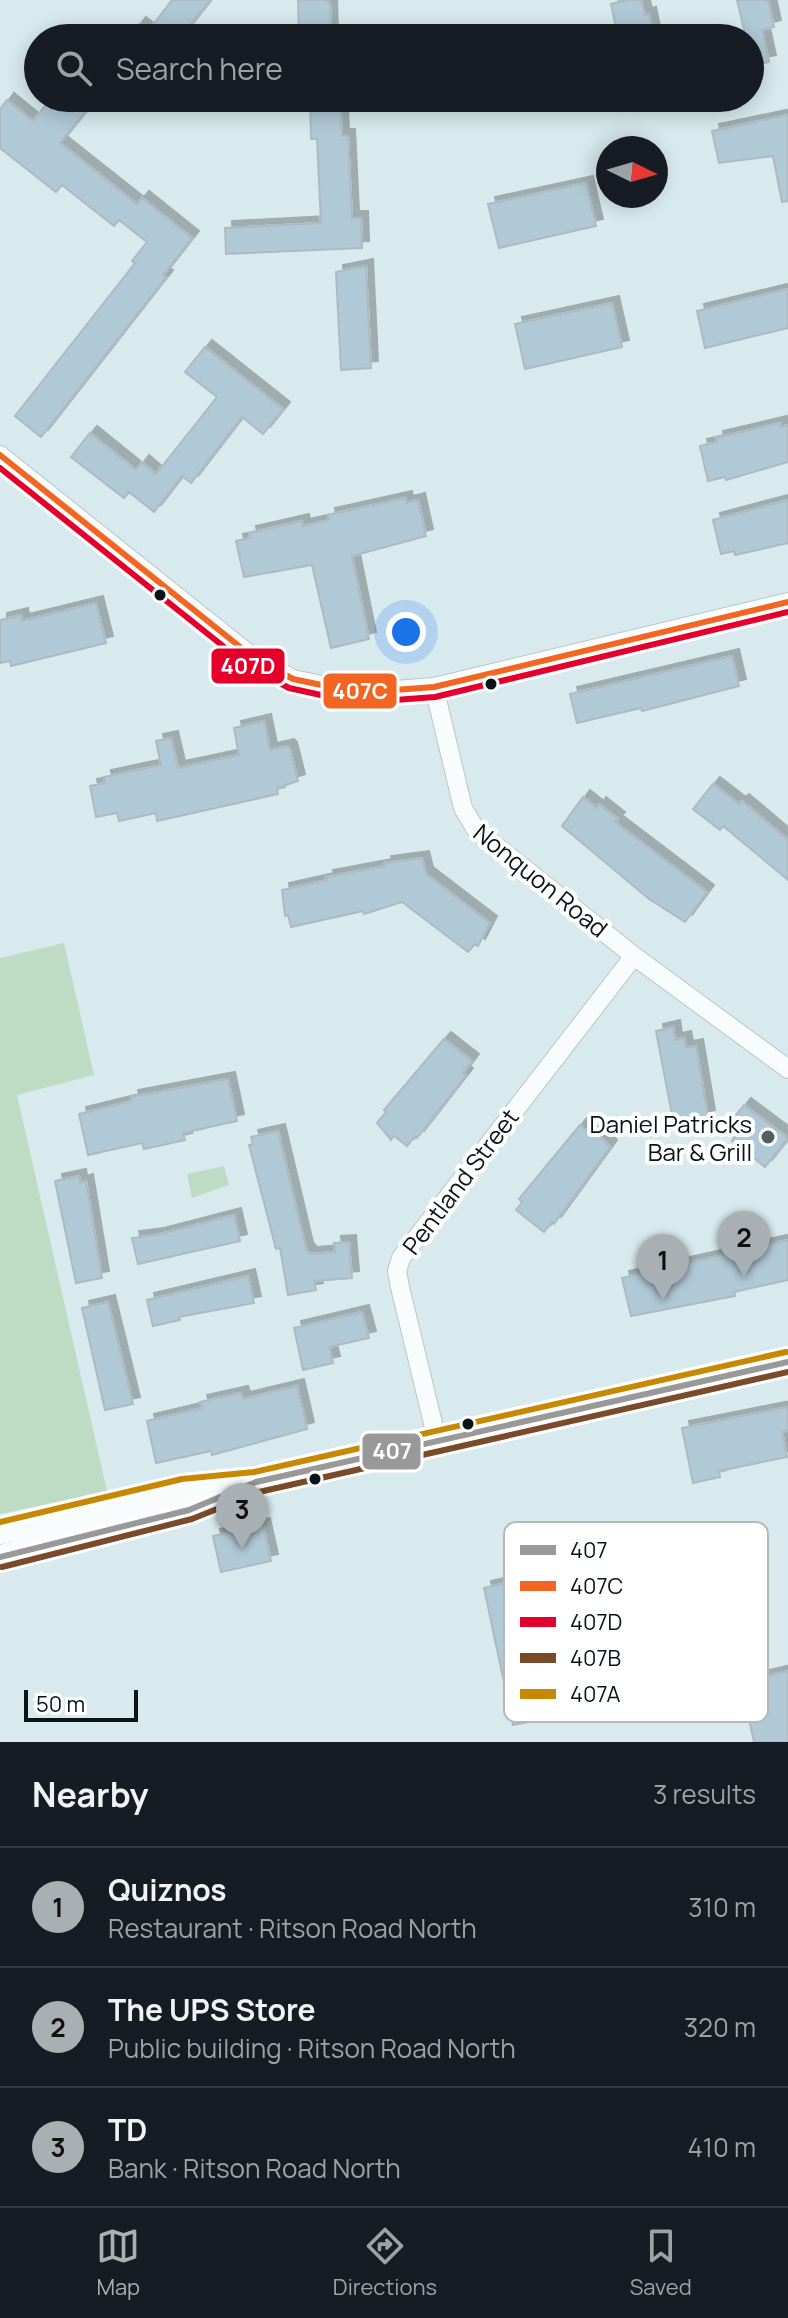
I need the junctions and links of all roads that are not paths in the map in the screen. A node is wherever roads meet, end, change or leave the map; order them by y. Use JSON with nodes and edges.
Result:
{"nodes":[{"id":1,"x":0,"y":455,"type":"edge"},
{"id":2,"x":788,"y":602,"type":"edge"},
{"id":3,"x":434,"y":687,"type":"junction"},
{"id":4,"x":634,"y":956,"type":"junction"},
{"id":5,"x":788,"y":1069,"type":"edge"},
{"id":6,"x":788,"y":1362,"type":"edge"},
{"id":7,"x":437,"y":1440,"type":"junction"},
{"id":8,"x":256,"y":1482,"type":"junction"},
{"id":9,"x":0,"y":1532,"type":"edge"},
{"id":10,"x":0,"y":1557,"type":"edge"}],
"edges":[{"from":1,"to":3,"type":"street"},
{"from":2,"to":3,"type":"street"},
{"from":3,"to":4,"type":"street","name":"Nonquon Road"},
{"from":4,"to":5,"type":"street","name":"Nonquon Road"},
{"from":4,"to":7,"type":"street","name":"Pentland Street"},
{"from":6,"to":7,"type":"main road"},
{"from":7,"to":8,"type":"main road"},
{"from":8,"to":9,"type":"main road"},
{"from":8,"to":10,"type":"main road"}]}
